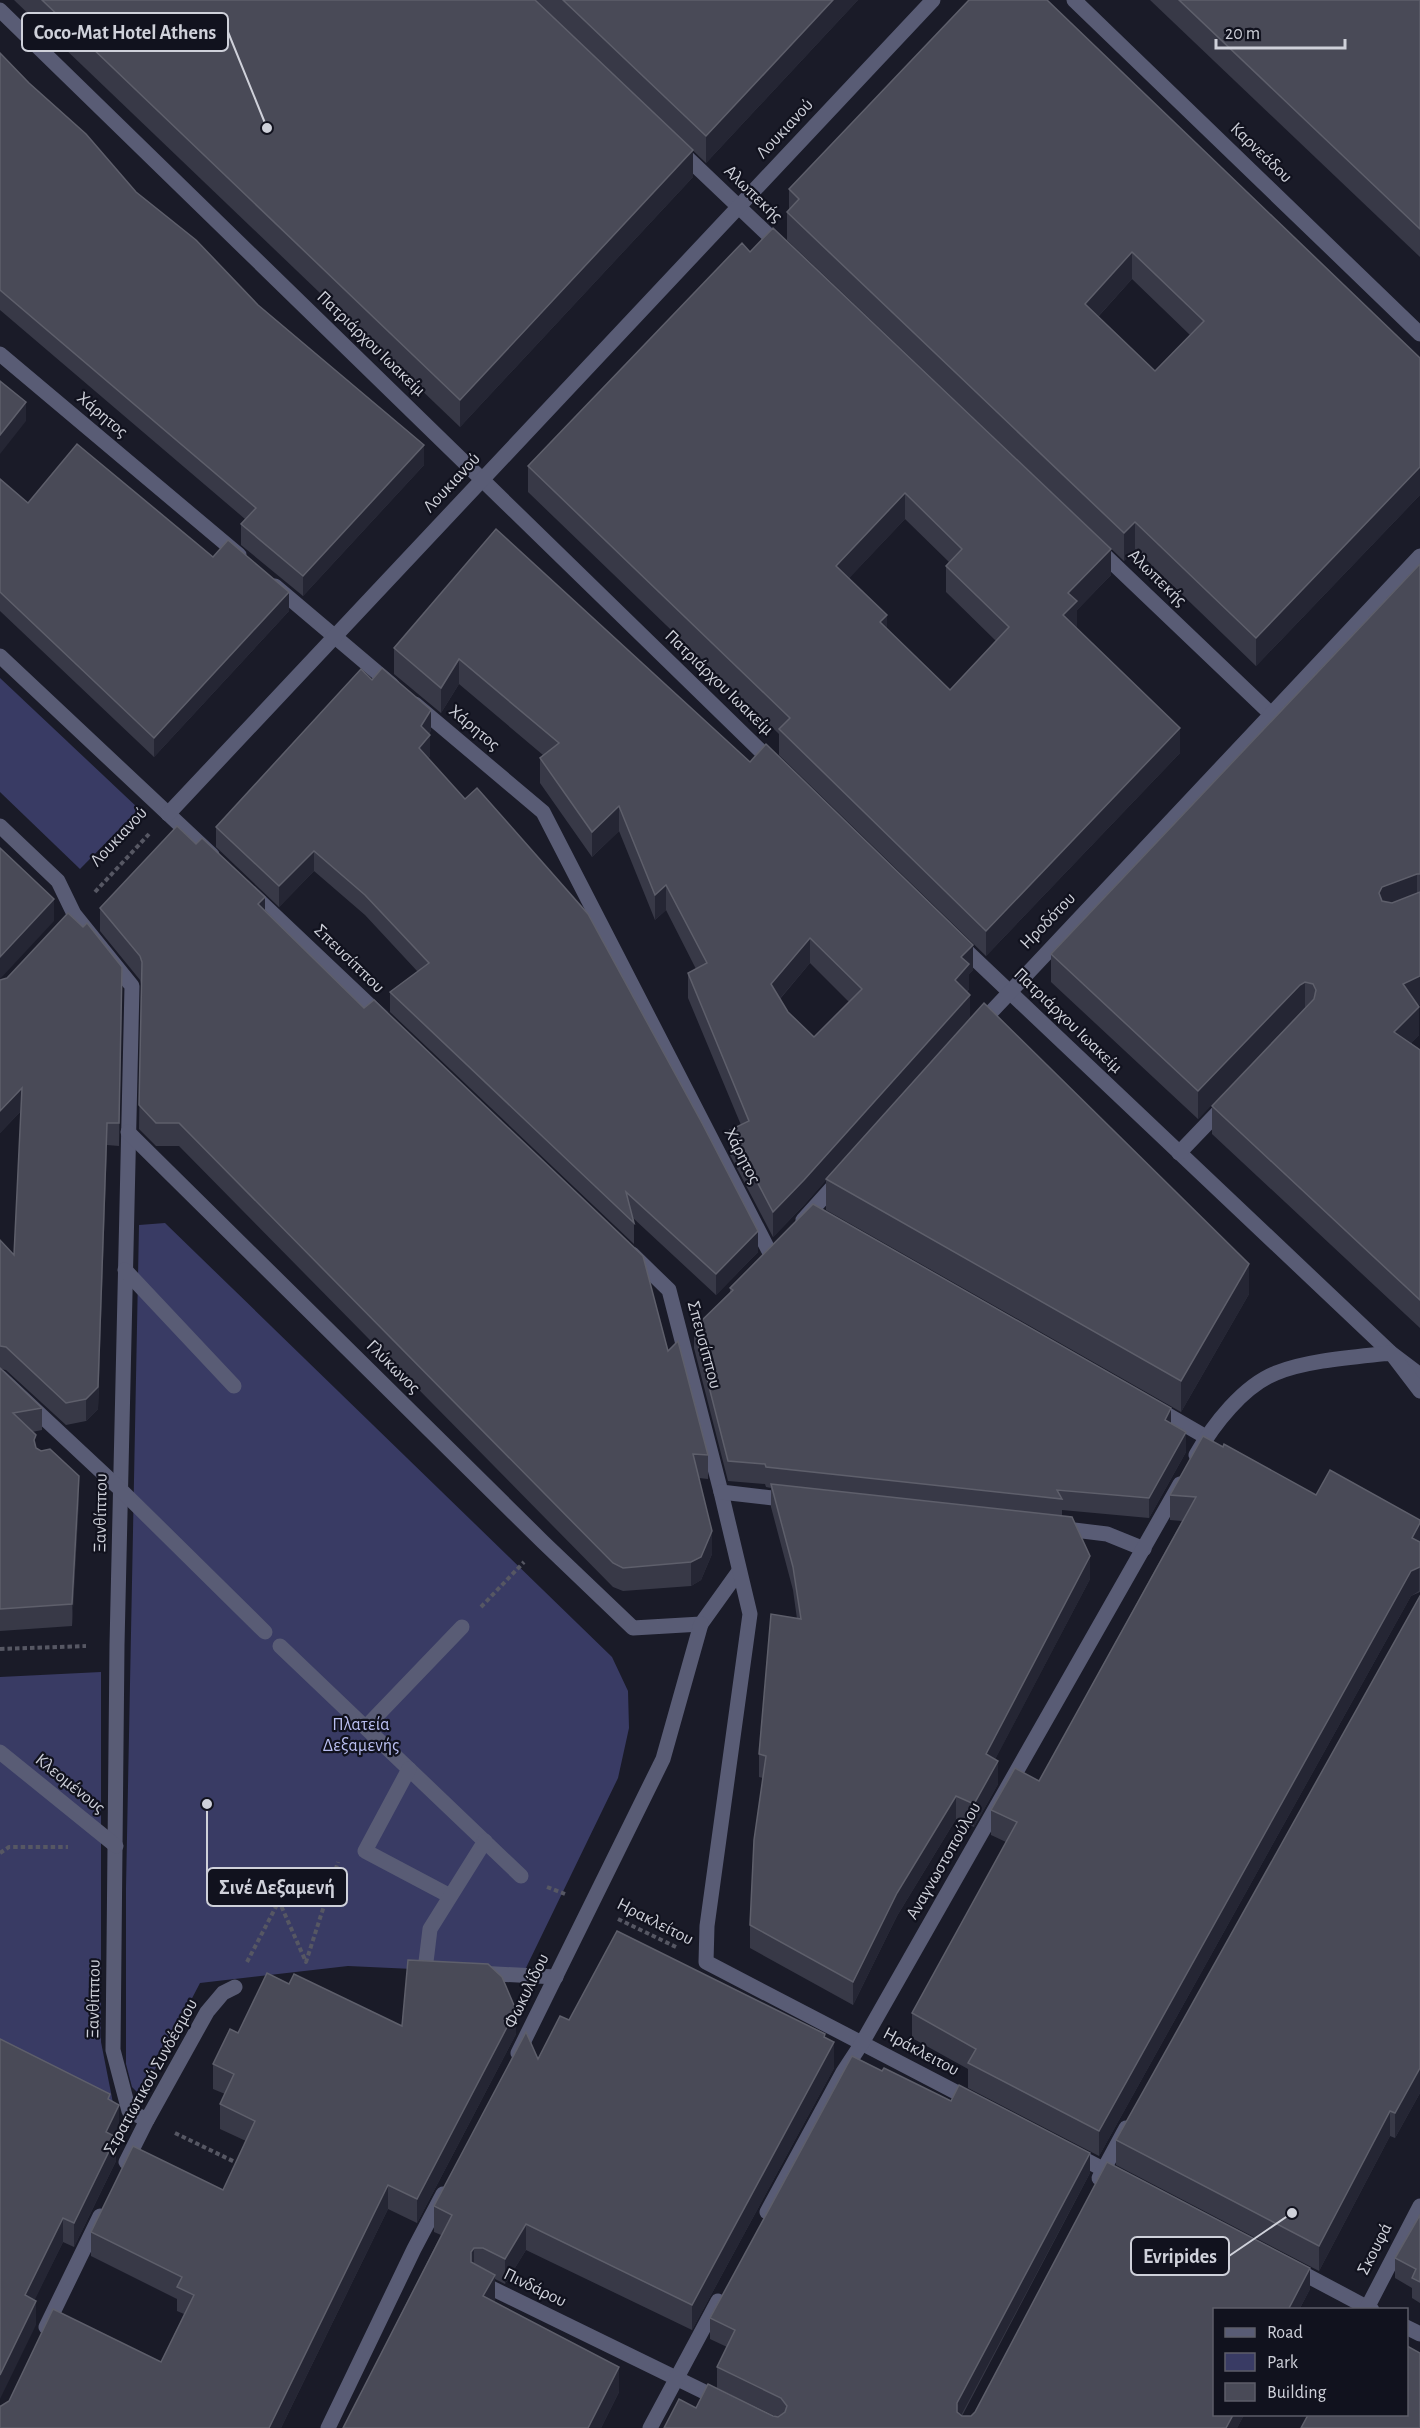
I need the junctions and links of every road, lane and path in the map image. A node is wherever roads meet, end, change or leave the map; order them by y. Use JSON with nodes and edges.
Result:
{"nodes":[{"id":1,"x":933,"y":0,"type":"edge"},
{"id":2,"x":1074,"y":0,"type":"edge"},
{"id":3,"x":0,"y":10,"type":"edge"},
{"id":4,"x":664,"y":135,"type":"edge"},
{"id":5,"x":739,"y":207,"type":"junction"},
{"id":6,"x":795,"y":261,"type":"edge"},
{"id":7,"x":1420,"y":334,"type":"edge"},
{"id":8,"x":0,"y":354,"type":"edge"},
{"id":9,"x":482,"y":479,"type":"junction"},
{"id":10,"x":1089,"y":541,"type":"edge"},
{"id":11,"x":1420,"y":556,"type":"edge"},
{"id":12,"x":335,"y":636,"type":"junction"},
{"id":13,"x":0,"y":656,"type":"edge"},
{"id":14,"x":1271,"y":714,"type":"junction"},
{"id":15,"x":788,"y":778,"type":"edge"},
{"id":16,"x":168,"y":814,"type":"junction"},
{"id":17,"x":0,"y":826,"type":"edge"},
{"id":18,"x":220,"y":863,"type":"edge"},
{"id":19,"x":237,"y":879,"type":"edge"},
{"id":20,"x":70,"y":918,"type":"junction"},
{"id":21,"x":950,"y":935,"type":"edge"},
{"id":22,"x":1008,"y":992,"type":"junction"},
{"id":23,"x":393,"y":1027,"type":"edge"},
{"id":24,"x":969,"y":1036,"type":"edge"},
{"id":25,"x":1235,"y":1095,"type":"edge"},
{"id":26,"x":128,"y":1132,"type":"junction"},
{"id":27,"x":1179,"y":1153,"type":"junction"},
{"id":28,"x":850,"y":1168,"type":"edge"},
{"id":29,"x":794,"y":1228,"type":"edge"},
{"id":30,"x":617,"y":1240,"type":"edge"},
{"id":31,"x":770,"y":1253,"type":"edge"},
{"id":32,"x":125,"y":1270,"type":"junction"},
{"id":33,"x":1390,"y":1353,"type":"junction"},
{"id":34,"x":1420,"y":1375,"type":"edge"},
{"id":35,"x":0,"y":1377,"type":"edge"},
{"id":36,"x":234,"y":1386,"type":"dead end"},
{"id":37,"x":1420,"y":1391,"type":"edge"},
{"id":38,"x":1144,"y":1401,"type":"edge"},
{"id":39,"x":1206,"y":1437,"type":"junction"},
{"id":40,"x":121,"y":1490,"type":"junction"},
{"id":41,"x":721,"y":1492,"type":"junction"},
{"id":42,"x":803,"y":1501,"type":"edge"},
{"id":43,"x":1048,"y":1527,"type":"edge"},
{"id":44,"x":543,"y":1542,"type":"junction"},
{"id":45,"x":1144,"y":1550,"type":"junction"},
{"id":46,"x":740,"y":1571,"type":"junction"},
{"id":47,"x":701,"y":1624,"type":"junction"},
{"id":48,"x":462,"y":1627,"type":"joint"},
{"id":49,"x":266,"y":1632,"type":"dead end"},
{"id":50,"x":117,"y":1645,"type":"junction"},
{"id":51,"x":280,"y":1646,"type":"dead end"},
{"id":52,"x":0,"y":1649,"type":"edge"},
{"id":53,"x":366,"y":1728,"type":"junction"},
{"id":54,"x":0,"y":1752,"type":"edge"},
{"id":55,"x":409,"y":1769,"type":"junction"},
{"id":56,"x":485,"y":1841,"type":"junction"},
{"id":57,"x":116,"y":1846,"type":"junction"},
{"id":58,"x":366,"y":1851,"type":"junction"},
{"id":59,"x":0,"y":1853,"type":"edge"},
{"id":60,"x":521,"y":1876,"type":"joint"},
{"id":61,"x":450,"y":1896,"type":"junction"},
{"id":62,"x":591,"y":1905,"type":"junction"},
{"id":63,"x":706,"y":1962,"type":"junction"},
{"id":64,"x":556,"y":1977,"type":"junction"},
{"id":65,"x":235,"y":1987,"type":"joint"},
{"id":66,"x":862,"y":2043,"type":"junction"},
{"id":67,"x":513,"y":2062,"type":"edge"},
{"id":68,"x":988,"y":2109,"type":"edge"},
{"id":69,"x":1132,"y":2117,"type":"edge"},
{"id":70,"x":147,"y":2120,"type":"junction"},
{"id":71,"x":1061,"y":2147,"type":"edge"},
{"id":72,"x":243,"y":2166,"type":"edge"},
{"id":73,"x":1103,"y":2169,"type":"junction"},
{"id":74,"x":121,"y":2174,"type":"edge"},
{"id":75,"x":452,"y":2176,"type":"edge"},
{"id":76,"x":1134,"y":2185,"type":"edge"},
{"id":77,"x":1092,"y":2190,"type":"edge"},
{"id":78,"x":105,"y":2206,"type":"edge"},
{"id":79,"x":1420,"y":2206,"type":"edge"},
{"id":80,"x":760,"y":2225,"type":"edge"},
{"id":81,"x":1280,"y":2261,"type":"edge"},
{"id":82,"x":479,"y":2282,"type":"edge"},
{"id":83,"x":727,"y":2287,"type":"edge"},
{"id":84,"x":1368,"y":2308,"type":"edge"},
{"id":85,"x":37,"y":2346,"type":"edge"},
{"id":86,"x":677,"y":2379,"type":"junction"},
{"id":87,"x":737,"y":2408,"type":"edge"},
{"id":88,"x":328,"y":2428,"type":"edge"},
{"id":89,"x":650,"y":2428,"type":"edge"}],
"edges":[{"from":1,"to":5,"type":"street","name":"Λουκιανού"},
{"from":2,"to":7,"type":"street","name":"Καρνεάδου"},
{"from":3,"to":9,"type":"street","name":"Πατριάρχου Ιωακείμ"},
{"from":4,"to":5,"type":"street","name":"Αλωπεκής"},
{"from":5,"to":6,"type":"street","name":"Αλωπεκής"},
{"from":5,"to":9,"type":"street","name":"Λουκιανού"},
{"from":8,"to":12,"type":"street","name":"Χάρητος"},
{"from":9,"to":12,"type":"street","name":"Λουκιανού"},
{"from":9,"to":15,"type":"street","name":"Πατριάρχου Ιωακείμ"},
{"from":10,"to":14,"type":"street","name":"Αλωπεκής"},
{"from":11,"to":14,"type":"street","name":"Ηροδότου"},
{"from":12,"to":16,"type":"street","name":"Λουκιανού"},
{"from":12,"to":31,"type":"street","name":"Χάρητος"},
{"from":13,"to":16,"type":"street"},
{"from":14,"to":22,"type":"street","name":"Ηροδότου"},
{"from":16,"to":18,"type":"street"},
{"from":16,"to":20,"type":"path","name":"Λουκιανού"},
{"from":17,"to":20,"type":"street","name":"Ξανθίππου"},
{"from":19,"to":23,"type":"street","name":"Σπευσίππου"},
{"from":20,"to":26,"type":"street","name":"Ξανθίππου"},
{"from":21,"to":22,"type":"street","name":"Πατριάρχου Ιωακείμ"},
{"from":22,"to":24,"type":"street","name":"Ηροδότου"},
{"from":22,"to":27,"type":"street","name":"Πατριάρχου Ιωακείμ"},
{"from":25,"to":27,"type":"street"},
{"from":26,"to":32,"type":"street","name":"Ξανθίππου"},
{"from":26,"to":44,"type":"street","name":"Γλύκωνος"},
{"from":27,"to":33,"type":"street","name":"Πατριάρχου Ιωακείμ"},
{"from":28,"to":29,"type":"street"},
{"from":30,"to":41,"type":"street","name":"Σπευσίππου"},
{"from":32,"to":36,"type":"street"},
{"from":32,"to":40,"type":"street","name":"Ξανθίππου"},
{"from":33,"to":34,"type":"street","name":"Πατριάρχου Ιωακείμ"},
{"from":33,"to":37,"type":"street"},
{"from":33,"to":39,"type":"street","name":"Αναγνωστοπούλου"},
{"from":35,"to":40,"type":"street"},
{"from":38,"to":39,"type":"street"},
{"from":39,"to":45,"type":"street","name":"Αναγνωστοπούλου"},
{"from":40,"to":49,"type":"street"},
{"from":40,"to":50,"type":"street","name":"Ξανθίππου"},
{"from":41,"to":42,"type":"street"},
{"from":41,"to":46,"type":"street","name":"Σπευσίππου"},
{"from":43,"to":45,"type":"street"},
{"from":44,"to":47,"type":"street","name":"Γλύκωνος"},
{"from":44,"to":48,"type":"path"},
{"from":45,"to":66,"type":"street","name":"Αναγνωστοπούλου"},
{"from":46,"to":47,"type":"street"},
{"from":46,"to":63,"type":"street"},
{"from":47,"to":62,"type":"street","name":"Φωκυλίδου"},
{"from":48,"to":53,"type":"street"},
{"from":50,"to":52,"type":"path"},
{"from":50,"to":57,"type":"street","name":"Ξανθίππου"},
{"from":51,"to":53,"type":"street"},
{"from":53,"to":55,"type":"street"},
{"from":54,"to":57,"type":"street","name":"Κλεομένους"},
{"from":55,"to":56,"type":"street"},
{"from":55,"to":58,"type":"street"},
{"from":56,"to":60,"type":"street"},
{"from":56,"to":61,"type":"street"},
{"from":57,"to":59,"type":"path"},
{"from":57,"to":70,"type":"street","name":"Ξανθίππου"},
{"from":58,"to":61,"type":"street"},
{"from":58,"to":65,"type":"path"},
{"from":60,"to":62,"type":"path","name":"Ηρακλείτου"},
{"from":61,"to":64,"type":"street"},
{"from":62,"to":63,"type":"path","name":"Ηρακλείτου"},
{"from":62,"to":64,"type":"street","name":"Φωκυλίδου"},
{"from":63,"to":66,"type":"street","name":"Ηράκλειτου"},
{"from":64,"to":67,"type":"street","name":"Φωκυλίδου"},
{"from":65,"to":70,"type":"street","name":"Στρατιωτικού Συνδέσμου"},
{"from":66,"to":68,"type":"street","name":"Ηράκλειτου"},
{"from":66,"to":80,"type":"street","name":"Αναγνωστοπούλου"},
{"from":69,"to":73,"type":"street"},
{"from":70,"to":72,"type":"path"},
{"from":70,"to":74,"type":"street","name":"Στρατιωτικού Συνδέσμου"},
{"from":71,"to":73,"type":"street"},
{"from":73,"to":76,"type":"street"},
{"from":73,"to":77,"type":"street"},
{"from":75,"to":88,"type":"street"},
{"from":78,"to":85,"type":"street"},
{"from":79,"to":84,"type":"street","name":"Σκουφά"},
{"from":81,"to":84,"type":"street"},
{"from":82,"to":86,"type":"street","name":"Πινδάρου"},
{"from":83,"to":86,"type":"street"},
{"from":86,"to":87,"type":"street","name":"Πινδάρου"},
{"from":86,"to":89,"type":"street"}]}
